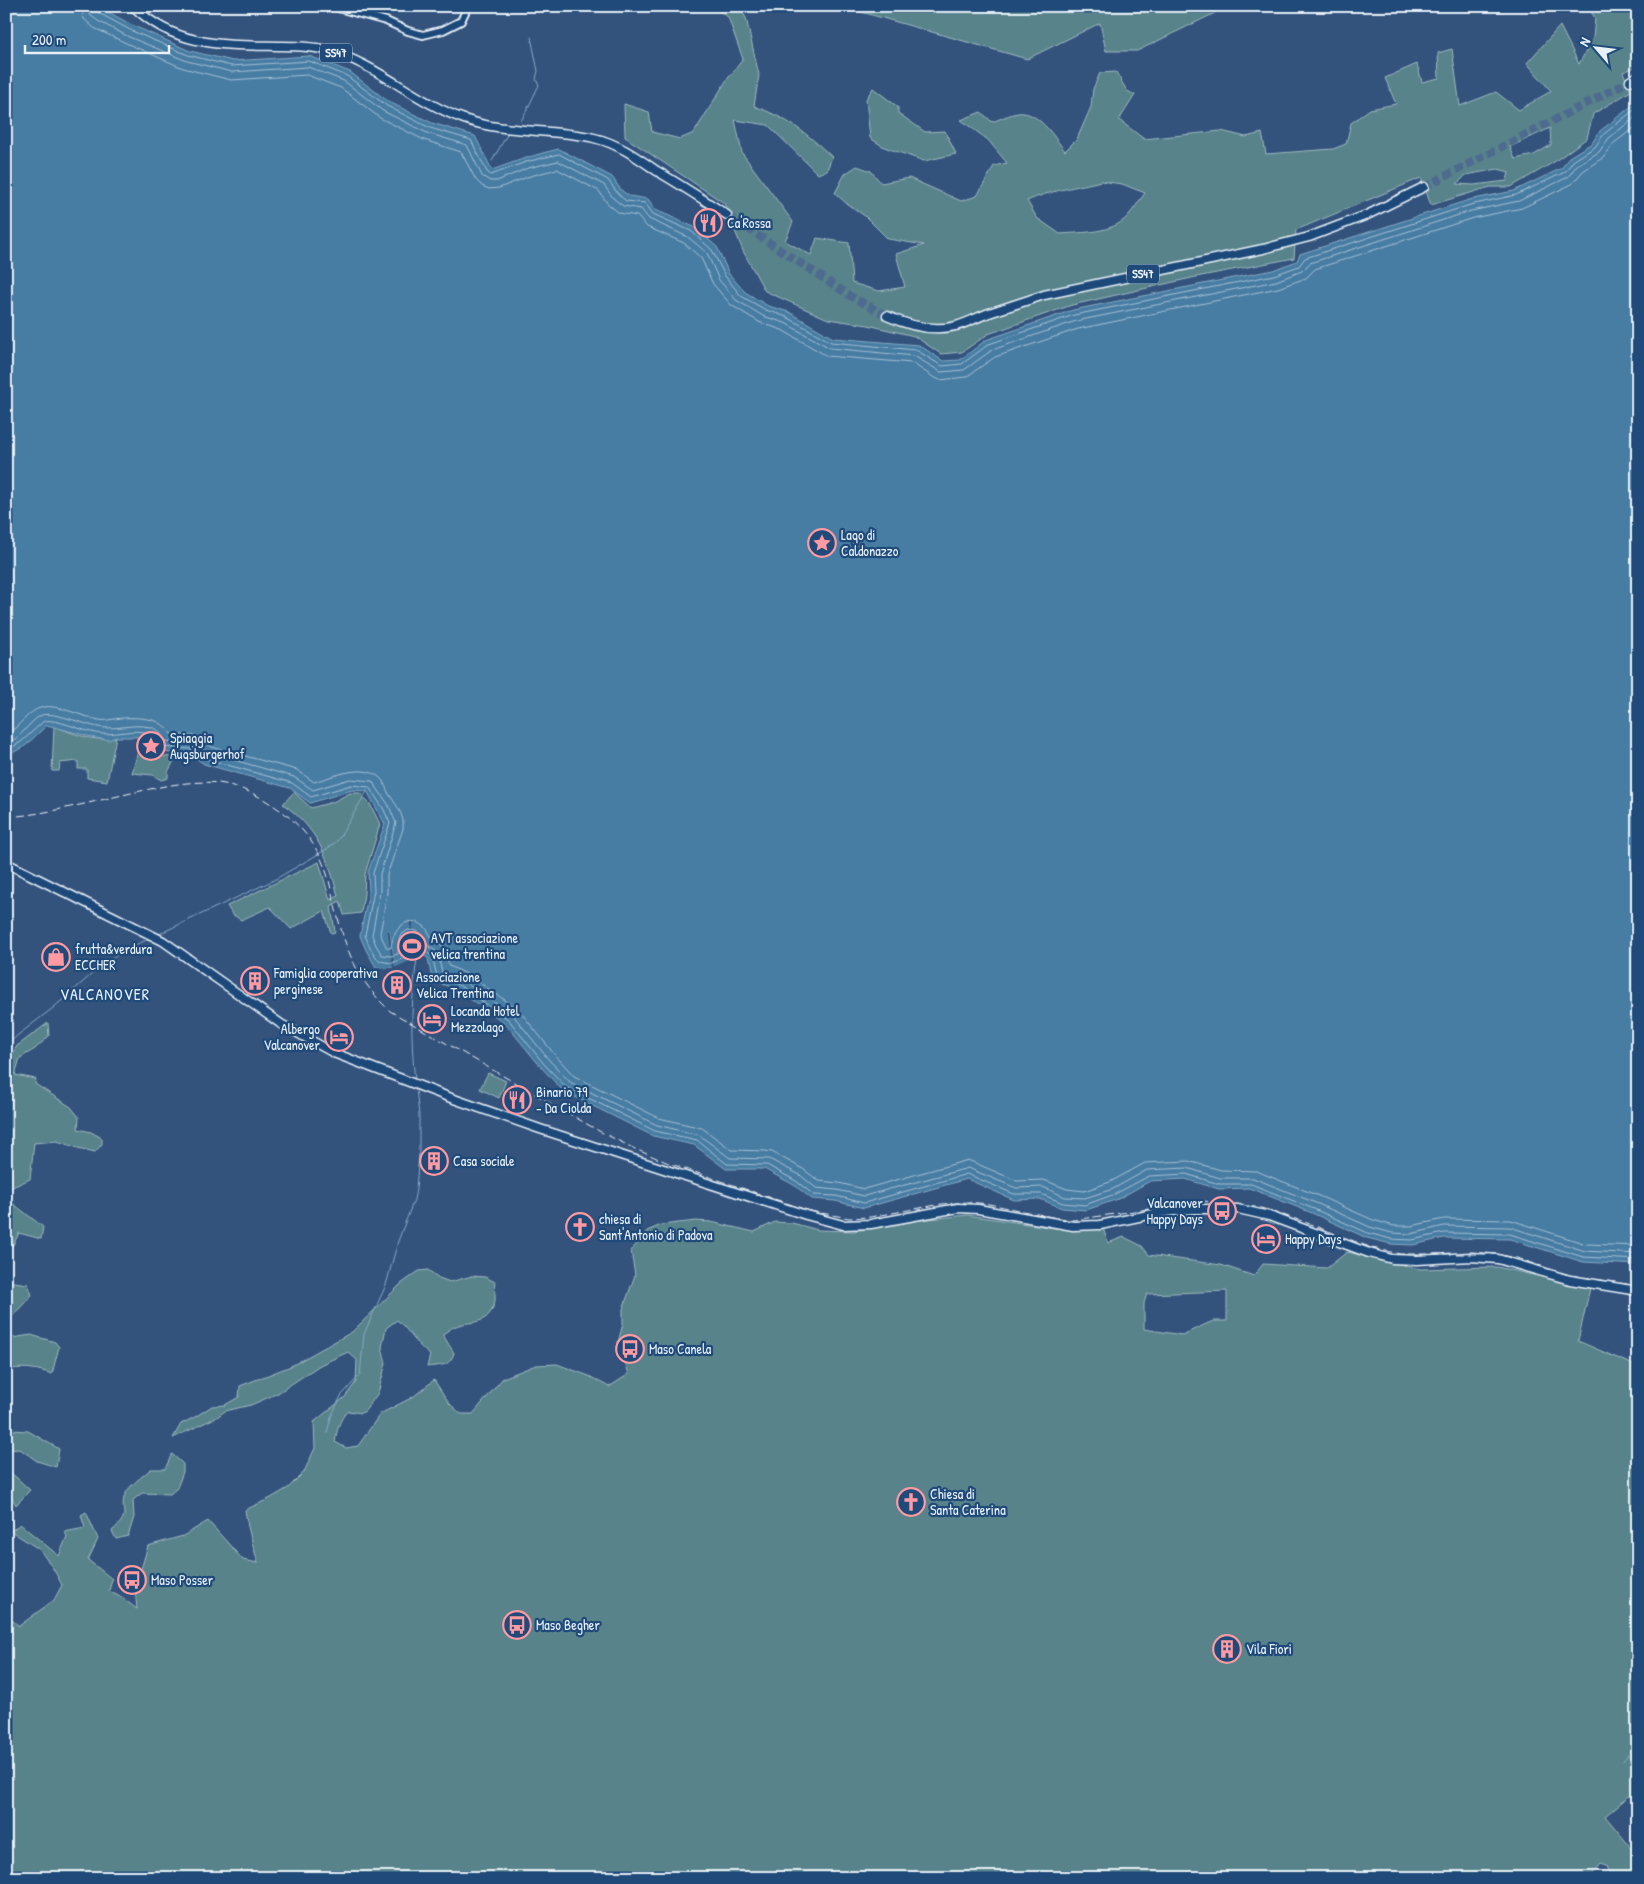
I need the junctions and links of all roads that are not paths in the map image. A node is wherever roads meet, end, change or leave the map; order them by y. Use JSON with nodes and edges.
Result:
{"nodes":[{"id":1,"x":133,"y":6,"type":"edge"},
{"id":2,"x":331,"y":6,"type":"edge"},
{"id":3,"x":468,"y":6,"type":"edge"},
{"id":4,"x":1638,"y":76,"type":"edge"},
{"id":5,"x":1630,"y":81,"type":"tunnel mouth"},
{"id":6,"x":1424,"y":187,"type":"tunnel mouth"},
{"id":7,"x":727,"y":215,"type":"tunnel mouth"},
{"id":8,"x":887,"y":316,"type":"tunnel mouth"},
{"id":9,"x":6,"y":863,"type":"edge"},
{"id":10,"x":1638,"y":1291,"type":"edge"}],
"edges":[{"from":1,"to":7,"type":"main road","number":"SS47"},
{"from":2,"to":3,"type":"street"},
{"from":4,"to":5,"type":"main road"},
{"from":6,"to":8,"type":"main road","number":"SS47"},
{"from":9,"to":10,"type":"main road"}]}
